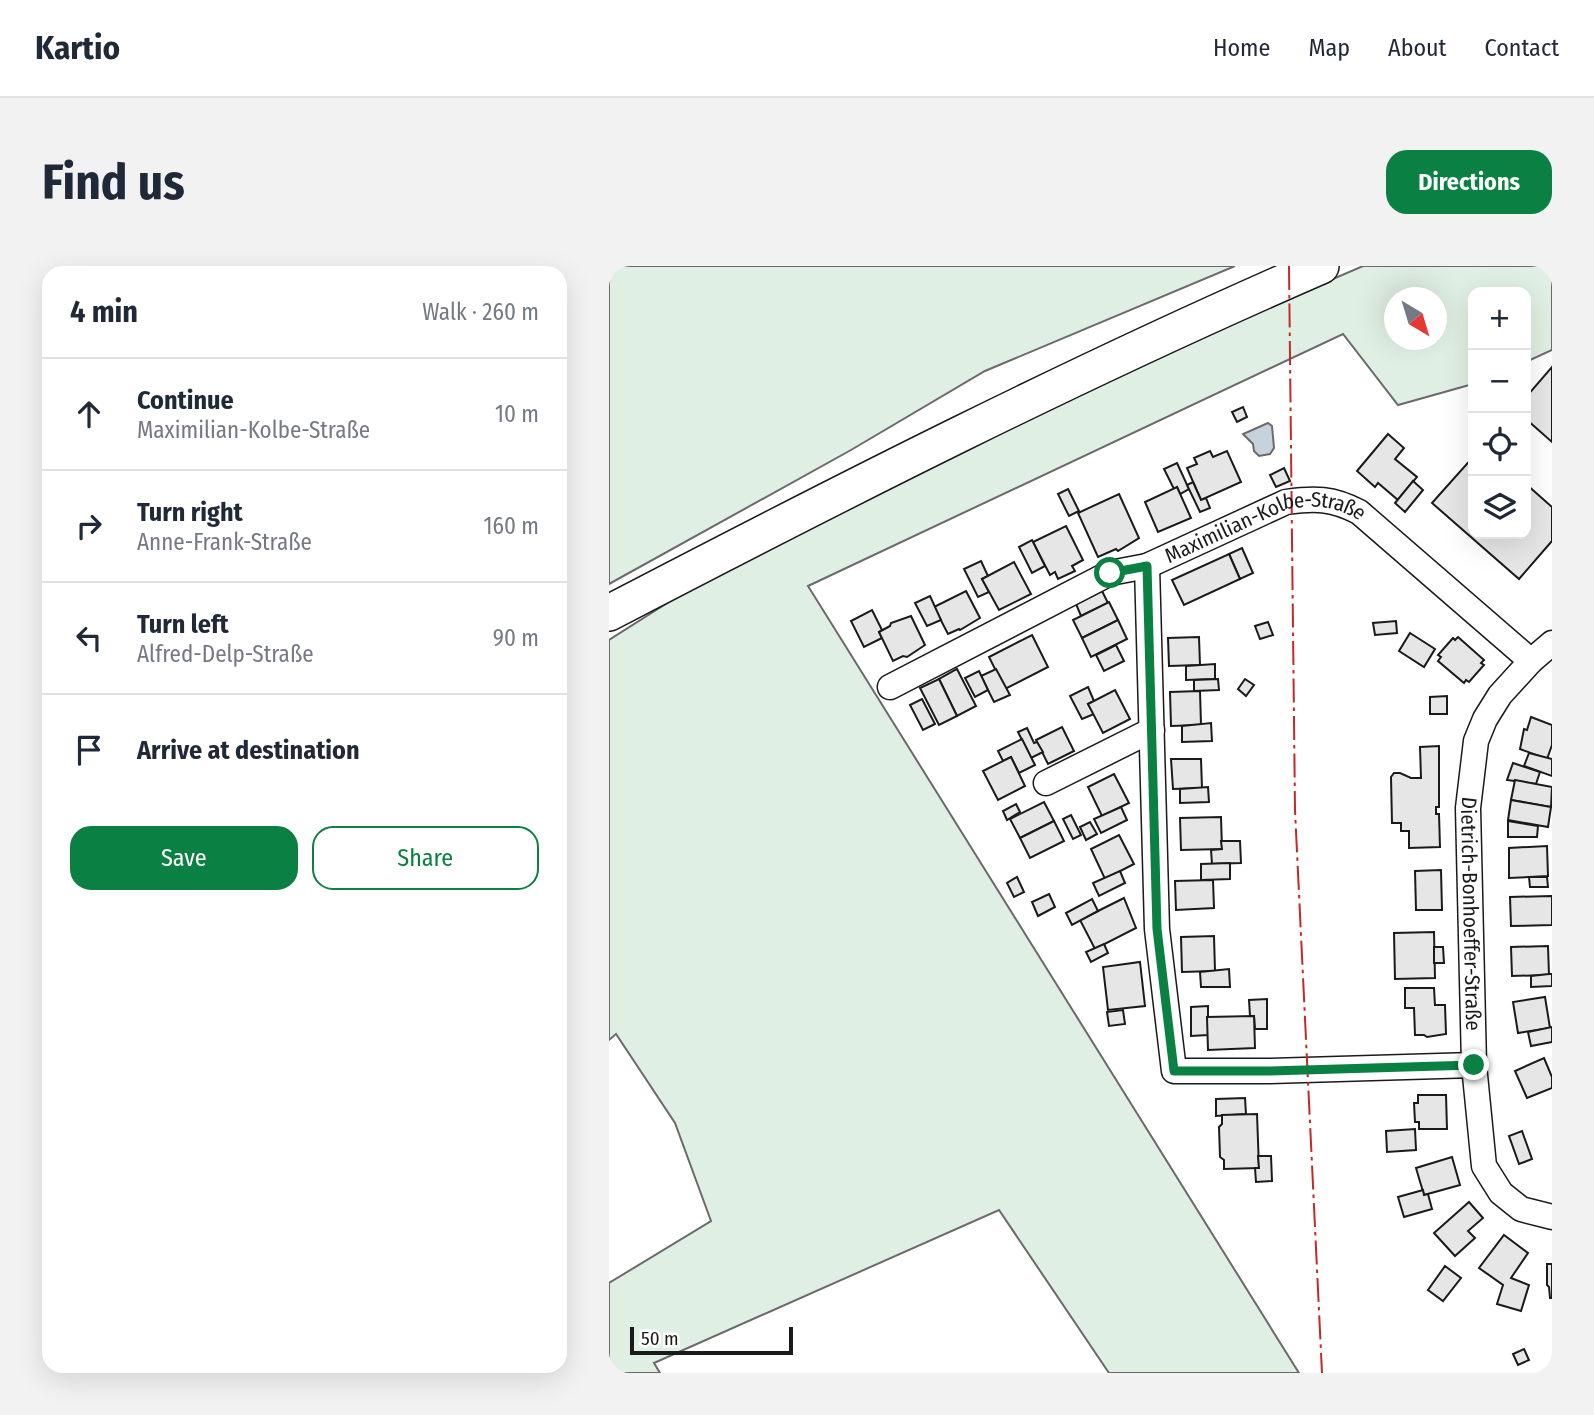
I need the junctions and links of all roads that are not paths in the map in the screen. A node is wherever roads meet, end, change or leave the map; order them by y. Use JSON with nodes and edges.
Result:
{"nodes":[{"id":1,"x":1321,"y":266,"type":"edge"},
{"id":2,"x":1147,"y":566,"type":"junction"},
{"id":3,"x":609,"y":613,"type":"edge"},
{"id":4,"x":1552,"y":643,"type":"edge"},
{"id":5,"x":1531,"y":661,"type":"junction"},
{"id":6,"x":890,"y":687,"type":"dead end"},
{"id":7,"x":1152,"y":730,"type":"junction"},
{"id":8,"x":1046,"y":783,"type":"dead end"},
{"id":9,"x":1474,"y":1065,"type":"junction"},
{"id":10,"x":1552,"y":1217,"type":"edge"}],
"edges":[{"from":1,"to":3,"type":"highway"},
{"from":2,"to":5,"type":"street","name":"Maximilian-Kolbe-Straße"},
{"from":2,"to":6,"type":"street","name":"Maximilian-Kolbe-Straße"},
{"from":2,"to":7,"type":"street"},
{"from":4,"to":5,"type":"street","name":"Dietrich-Bonhoeffer-Straße"},
{"from":5,"to":9,"type":"street","name":"Dietrich-Bonhoeffer-Straße"},
{"from":7,"to":8,"type":"street"},
{"from":7,"to":9,"type":"street"},
{"from":9,"to":10,"type":"street","name":"Dietrich-Bonhoeffer-Straße"}]}
